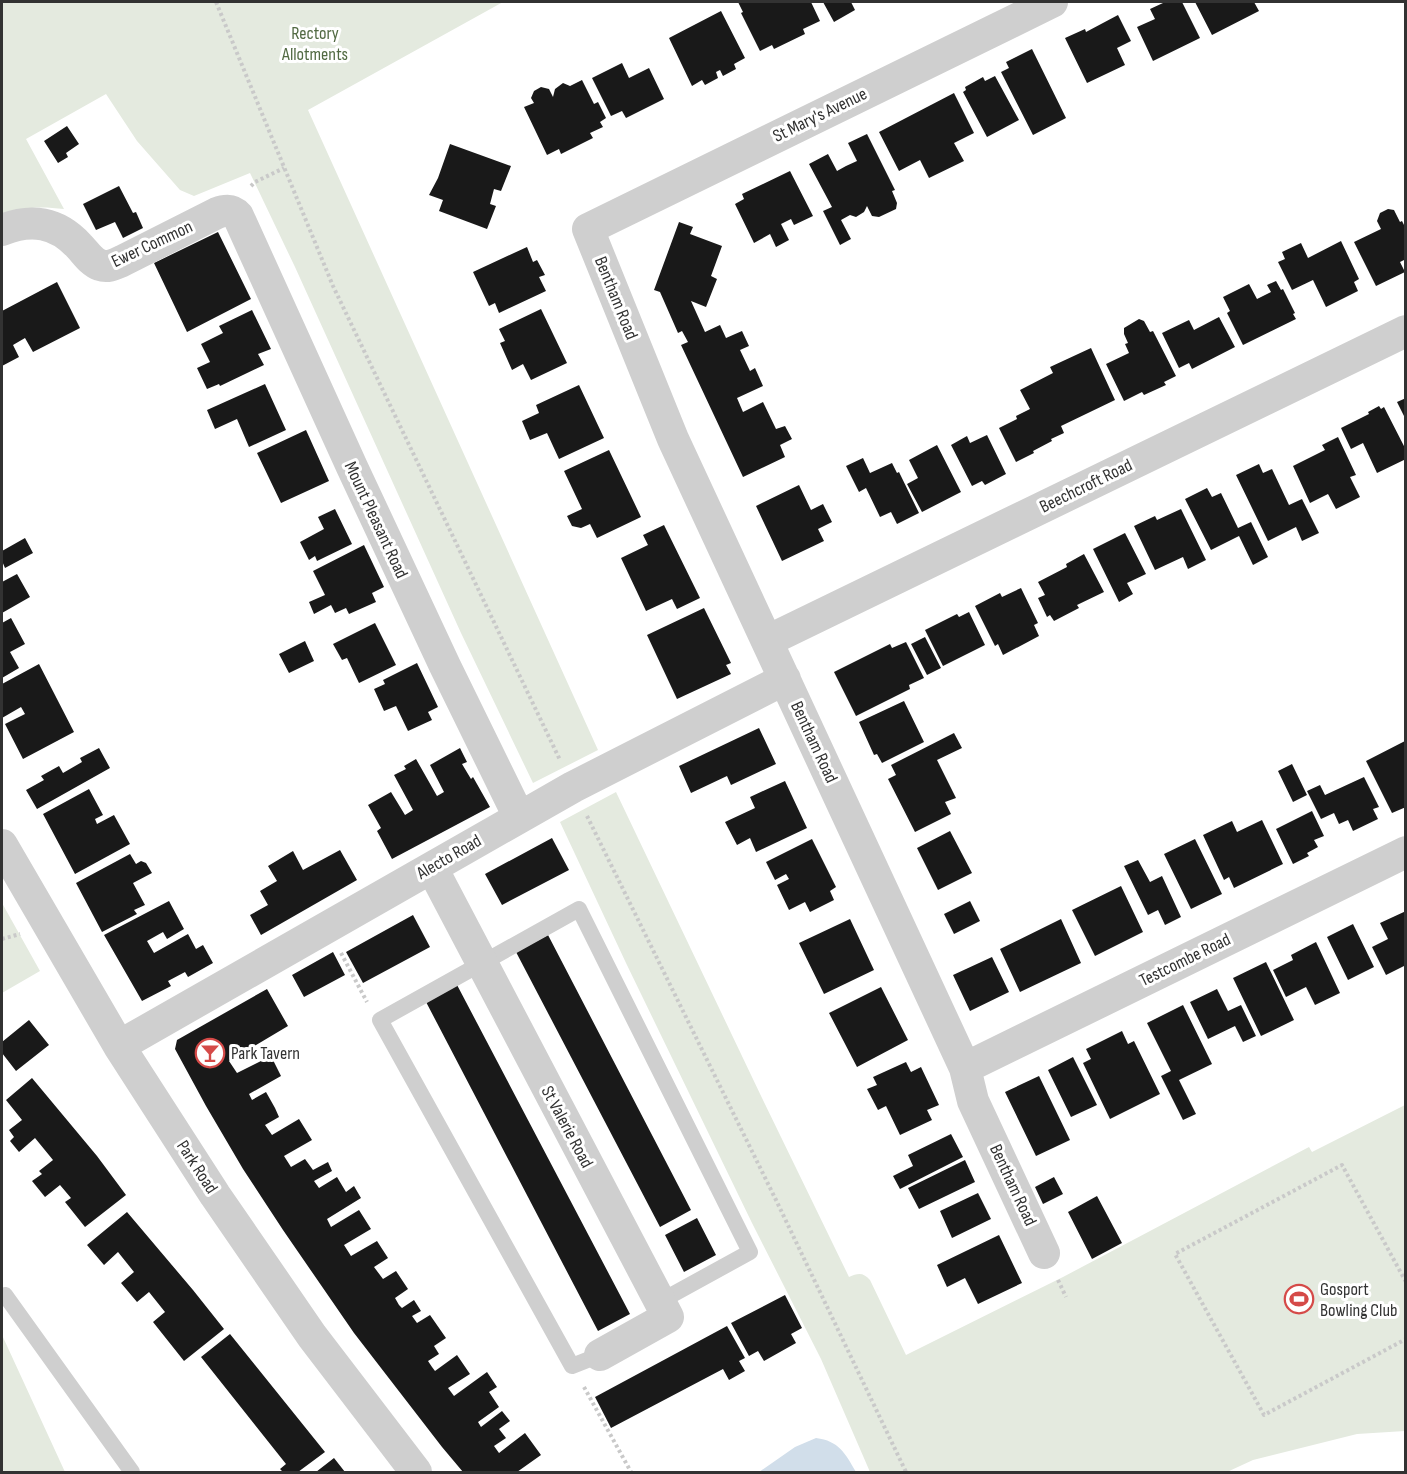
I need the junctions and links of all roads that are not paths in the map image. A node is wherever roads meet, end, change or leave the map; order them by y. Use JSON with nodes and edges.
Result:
{"nodes":[{"id":1,"x":1052,"y":2,"type":"edge"},
{"id":2,"x":240,"y":220,"type":"joint"},
{"id":3,"x":588,"y":229,"type":"joint"},
{"id":4,"x":2,"y":230,"type":"edge"},
{"id":5,"x":1406,"y":331,"type":"edge"},
{"id":6,"x":767,"y":641,"type":"junction"},
{"id":7,"x":785,"y":679,"type":"junction"},
{"id":8,"x":519,"y":817,"type":"junction"},
{"id":9,"x":2,"y":845,"type":"edge"},
{"id":10,"x":1406,"y":852,"type":"edge"},
{"id":11,"x":432,"y":868,"type":"junction"},
{"id":12,"x":482,"y":963,"type":"junction"},
{"id":13,"x":119,"y":1046,"type":"junction"},
{"id":14,"x":965,"y":1068,"type":"junction"},
{"id":15,"x":1044,"y":1253,"type":"dead end"},
{"id":16,"x":5,"y":1295,"type":"dead end"},
{"id":17,"x":659,"y":1302,"type":"junction"},
{"id":18,"x":586,"y":1360,"type":"joint"},
{"id":19,"x":132,"y":1473,"type":"edge"},
{"id":20,"x":416,"y":1473,"type":"edge"}],
"edges":[{"from":1,"to":3,"type":"street","name":"St Mary's Avenue"},
{"from":2,"to":4,"type":"street","name":"Ewer Common"},
{"from":2,"to":8,"type":"street","name":"Mount Pleasant Road"},
{"from":3,"to":6,"type":"street","name":"Bentham Road"},
{"from":5,"to":6,"type":"street","name":"Beechcroft Road"},
{"from":6,"to":7,"type":"street","name":"Bentham Road"},
{"from":7,"to":8,"type":"street","name":"Alecto Road"},
{"from":7,"to":14,"type":"street","name":"Bentham Road"},
{"from":8,"to":11,"type":"street","name":"Alecto Road"},
{"from":9,"to":13,"type":"street","name":"Park Road"},
{"from":10,"to":14,"type":"street","name":"Testcombe Road"},
{"from":11,"to":12,"type":"street","name":"St Valerie Road"},
{"from":11,"to":13,"type":"street","name":"Alecto Road"},
{"from":12,"to":17,"type":"street","name":"St Valerie Road"},
{"from":12,"to":17,"type":"lane"},
{"from":12,"to":18,"type":"lane"},
{"from":13,"to":20,"type":"street","name":"Park Road"},
{"from":14,"to":15,"type":"street","name":"Bentham Road"},
{"from":16,"to":19,"type":"lane"},
{"from":17,"to":18,"type":"street"}]}
